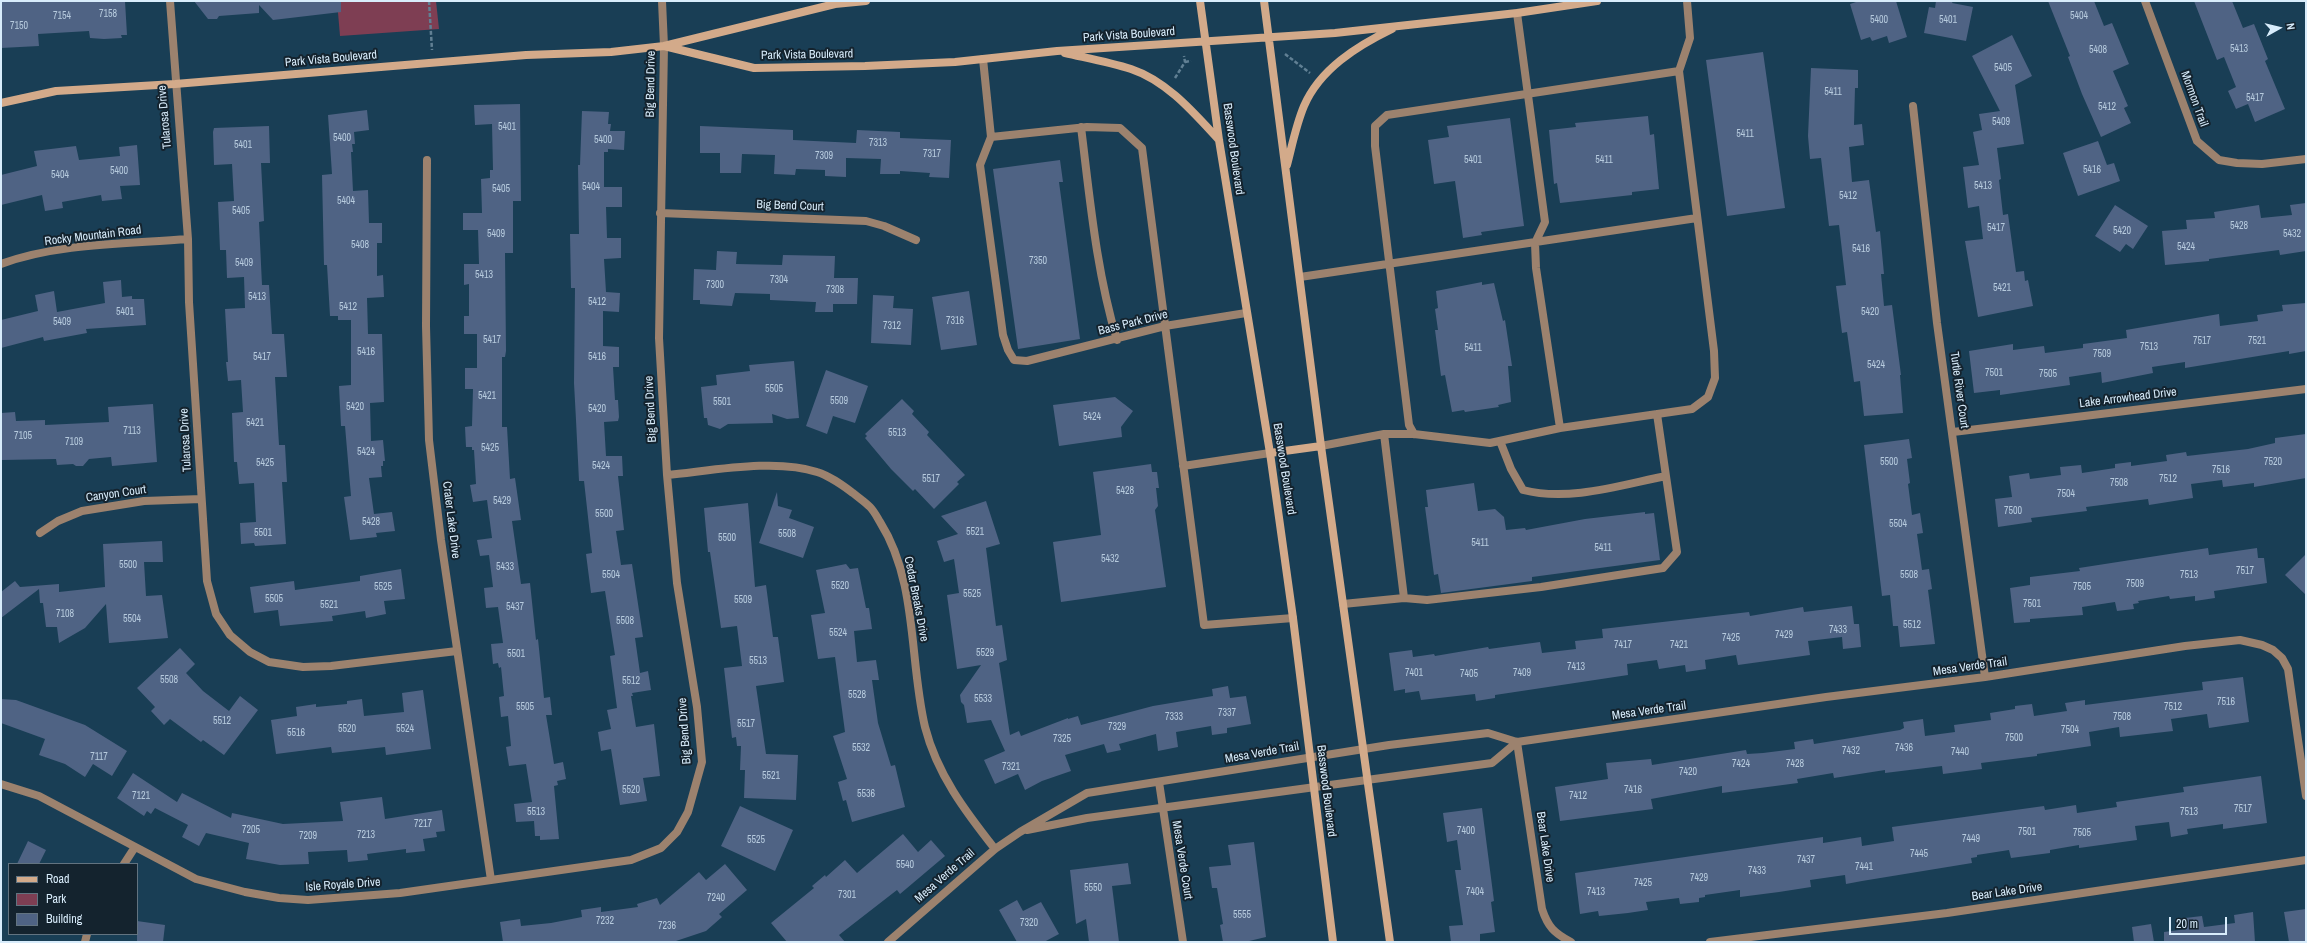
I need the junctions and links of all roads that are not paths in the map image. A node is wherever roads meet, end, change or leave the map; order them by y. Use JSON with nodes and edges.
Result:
{"nodes":[{"id":1,"x":170,"y":1,"type":"edge"},
{"id":2,"x":662,"y":1,"type":"edge"},
{"id":3,"x":866,"y":1,"type":"edge"},
{"id":4,"x":1200,"y":1,"type":"edge"},
{"id":5,"x":1264,"y":1,"type":"edge"},
{"id":6,"x":1597,"y":1,"type":"edge"},
{"id":7,"x":1686,"y":1,"type":"edge"},
{"id":8,"x":2145,"y":1,"type":"edge"},
{"id":9,"x":1517,"y":13,"type":"junction"},
{"id":10,"x":1398,"y":26,"type":"junction"},
{"id":11,"x":1269,"y":37,"type":"junction"},
{"id":12,"x":1206,"y":42,"type":"junction"},
{"id":13,"x":664,"y":46,"type":"junction"},
{"id":14,"x":1056,"y":51,"type":"junction"},
{"id":15,"x":984,"y":59,"type":"junction"},
{"id":16,"x":1678,"y":71,"type":"junction"},
{"id":17,"x":175,"y":84,"type":"junction"},
{"id":18,"x":1527,"y":94,"type":"junction"},
{"id":19,"x":1,"y":103,"type":"edge"},
{"id":20,"x":1913,"y":106,"type":"dead end"},
{"id":21,"x":1082,"y":127,"type":"junction"},
{"id":22,"x":991,"y":137,"type":"junction"},
{"id":23,"x":1219,"y":140,"type":"junction"},
{"id":24,"x":2306,"y":159,"type":"edge"},
{"id":25,"x":428,"y":160,"type":"dead end"},
{"id":26,"x":1286,"y":168,"type":"junction"},
{"id":27,"x":660,"y":213,"type":"junction"},
{"id":28,"x":1697,"y":218,"type":"junction"},
{"id":29,"x":188,"y":239,"type":"junction"},
{"id":30,"x":916,"y":240,"type":"dead end"},
{"id":31,"x":1535,"y":243,"type":"junction"},
{"id":32,"x":1389,"y":262,"type":"junction"},
{"id":33,"x":1,"y":264,"type":"edge"},
{"id":34,"x":1300,"y":277,"type":"junction"},
{"id":35,"x":1246,"y":313,"type":"junction"},
{"id":36,"x":1165,"y":326,"type":"junction"},
{"id":37,"x":1116,"y":340,"type":"junction"},
{"id":38,"x":2306,"y":389,"type":"edge"},
{"id":39,"x":1657,"y":414,"type":"junction"},
{"id":40,"x":1560,"y":428,"type":"junction"},
{"id":41,"x":1952,"y":432,"type":"junction"},
{"id":42,"x":1384,"y":434,"type":"junction"},
{"id":43,"x":1414,"y":434,"type":"junction"},
{"id":44,"x":1500,"y":441,"type":"junction"},
{"id":45,"x":1321,"y":446,"type":"junction"},
{"id":46,"x":1270,"y":453,"type":"junction"},
{"id":47,"x":1183,"y":466,"type":"junction"},
{"id":48,"x":667,"y":474,"type":"junction"},
{"id":49,"x":1666,"y":476,"type":"junction"},
{"id":50,"x":201,"y":498,"type":"junction"},
{"id":51,"x":40,"y":533,"type":"dead end"},
{"id":52,"x":1404,"y":598,"type":"junction"},
{"id":53,"x":1344,"y":604,"type":"junction"},
{"id":54,"x":1293,"y":618,"type":"junction"},
{"id":55,"x":457,"y":651,"type":"junction"},
{"id":56,"x":1985,"y":678,"type":"junction"},
{"id":57,"x":1517,"y":742,"type":"junction"},
{"id":58,"x":1364,"y":749,"type":"junction"},
{"id":59,"x":1310,"y":757,"type":"junction"},
{"id":60,"x":1159,"y":782,"type":"junction"},
{"id":61,"x":1368,"y":782,"type":"junction"},
{"id":62,"x":1,"y":784,"type":"edge"},
{"id":63,"x":1314,"y":788,"type":"junction"},
{"id":64,"x":2306,"y":796,"type":"edge"},
{"id":65,"x":1162,"y":810,"type":"junction"},
{"id":66,"x":688,"y":812,"type":"joint"},
{"id":67,"x":1020,"y":832,"type":"junction"},
{"id":68,"x":135,"y":847,"type":"junction"},
{"id":69,"x":995,"y":849,"type":"junction"},
{"id":70,"x":2306,"y":860,"type":"edge"},
{"id":71,"x":125,"y":863,"type":"edge"},
{"id":72,"x":491,"y":880,"type":"junction"},
{"id":73,"x":888,"y":942,"type":"edge"},
{"id":74,"x":1182,"y":942,"type":"edge"},
{"id":75,"x":1334,"y":942,"type":"edge"},
{"id":76,"x":1390,"y":942,"type":"edge"},
{"id":77,"x":1571,"y":942,"type":"edge"},
{"id":78,"x":1710,"y":942,"type":"edge"}],
"edges":[{"from":1,"to":17,"type":"street","name":"Tularosa Drive"},
{"from":2,"to":13,"type":"street","name":"Big Bend Drive"},
{"from":3,"to":13,"type":"main road","name":"Park Vista Boulevard"},
{"from":4,"to":12,"type":"main road","name":"Basswood Boulevard"},
{"from":5,"to":11,"type":"main road"},
{"from":6,"to":9,"type":"main road","name":"Park Vista Boulevard"},
{"from":7,"to":16,"type":"street"},
{"from":8,"to":24,"type":"street","name":"Mormon Trail"},
{"from":9,"to":10,"type":"main road","name":"Park Vista Boulevard"},
{"from":9,"to":18,"type":"street"},
{"from":10,"to":11,"type":"main road","name":"Park Vista Boulevard"},
{"from":10,"to":26,"type":"main road"},
{"from":11,"to":12,"type":"main road","name":"Park Vista Boulevard"},
{"from":11,"to":26,"type":"main road"},
{"from":12,"to":14,"type":"main road","name":"Park Vista Boulevard"},
{"from":12,"to":23,"type":"main road","name":"Basswood Boulevard"},
{"from":13,"to":15,"type":"main road","name":"Park Vista Boulevard"},
{"from":13,"to":17,"type":"main road","name":"Park Vista Boulevard"},
{"from":13,"to":27,"type":"street","name":"Big Bend Drive"},
{"from":14,"to":15,"type":"main road","name":"Park Vista Boulevard"},
{"from":14,"to":23,"type":"main road"},
{"from":15,"to":22,"type":"street"},
{"from":16,"to":18,"type":"street"},
{"from":16,"to":28,"type":"street"},
{"from":17,"to":19,"type":"main road","name":"Park Vista Boulevard"},
{"from":17,"to":29,"type":"street","name":"Tularosa Drive"},
{"from":18,"to":31,"type":"street"},
{"from":18,"to":32,"type":"street"},
{"from":20,"to":41,"type":"street","name":"Turtle River Court"},
{"from":21,"to":22,"type":"street"},
{"from":21,"to":36,"type":"street"},
{"from":21,"to":37,"type":"street"},
{"from":22,"to":37,"type":"street","name":"Bass Park Drive"},
{"from":23,"to":35,"type":"main road","name":"Basswood Boulevard"},
{"from":25,"to":55,"type":"street","name":"Crater Lake Drive"},
{"from":26,"to":34,"type":"main road"},
{"from":27,"to":30,"type":"street","name":"Big Bend Court"},
{"from":27,"to":48,"type":"street","name":"Big Bend Drive"},
{"from":28,"to":31,"type":"street"},
{"from":28,"to":39,"type":"street"},
{"from":29,"to":33,"type":"street","name":"Rocky Mountain Road"},
{"from":29,"to":50,"type":"street","name":"Tularosa Drive"},
{"from":31,"to":32,"type":"street"},
{"from":31,"to":40,"type":"street"},
{"from":32,"to":34,"type":"street"},
{"from":32,"to":43,"type":"street"},
{"from":34,"to":45,"type":"main road"},
{"from":35,"to":36,"type":"street","name":"Bass Park Drive"},
{"from":35,"to":46,"type":"main road","name":"Basswood Boulevard"},
{"from":36,"to":37,"type":"street","name":"Bass Park Drive"},
{"from":36,"to":47,"type":"street"},
{"from":38,"to":41,"type":"street","name":"Lake Arrowhead Drive"},
{"from":39,"to":40,"type":"street"},
{"from":39,"to":49,"type":"street"},
{"from":40,"to":44,"type":"street"},
{"from":41,"to":56,"type":"street","name":"Turtle River Court"},
{"from":42,"to":43,"type":"street"},
{"from":42,"to":45,"type":"street"},
{"from":42,"to":52,"type":"street"},
{"from":43,"to":44,"type":"street"},
{"from":44,"to":49,"type":"street"},
{"from":45,"to":46,"type":"main road"},
{"from":45,"to":53,"type":"main road"},
{"from":46,"to":47,"type":"street"},
{"from":46,"to":54,"type":"main road","name":"Basswood Boulevard"},
{"from":47,"to":54,"type":"street"},
{"from":48,"to":66,"type":"street","name":"Big Bend Drive"},
{"from":48,"to":69,"type":"street","name":"Cedar Breaks Drive"},
{"from":49,"to":52,"type":"street"},
{"from":50,"to":51,"type":"street","name":"Canyon Court"},
{"from":50,"to":55,"type":"street","name":"Tularosa Drive"},
{"from":52,"to":53,"type":"street"},
{"from":53,"to":58,"type":"main road"},
{"from":54,"to":59,"type":"main road","name":"Basswood Boulevard"},
{"from":55,"to":72,"type":"street","name":"Crater Lake Drive"},
{"from":56,"to":57,"type":"street","name":"Mesa Verde Trail"},
{"from":56,"to":64,"type":"street","name":"Mesa Verde Trail"},
{"from":57,"to":58,"type":"street","name":"Mesa Verde Trail"},
{"from":57,"to":61,"type":"street","name":"Mesa Verde Trail"},
{"from":57,"to":77,"type":"street","name":"Bear Lake Drive"},
{"from":58,"to":59,"type":"street","name":"Mesa Verde Trail"},
{"from":58,"to":61,"type":"main road"},
{"from":59,"to":60,"type":"street","name":"Mesa Verde Trail"},
{"from":59,"to":63,"type":"main road","name":"Basswood Boulevard"},
{"from":60,"to":65,"type":"street","name":"Mesa Verde Court"},
{"from":60,"to":67,"type":"street","name":"Mesa Verde Trail"},
{"from":61,"to":63,"type":"street","name":"Mesa Verde Trail"},
{"from":61,"to":76,"type":"main road"},
{"from":62,"to":68,"type":"street","name":"Isle Royale Drive"},
{"from":63,"to":65,"type":"street","name":"Mesa Verde Trail"},
{"from":63,"to":75,"type":"main road","name":"Basswood Boulevard"},
{"from":65,"to":67,"type":"street","name":"Mesa Verde Trail"},
{"from":65,"to":74,"type":"street","name":"Mesa Verde Court"},
{"from":66,"to":72,"type":"street","name":"Isle Royale Drive"},
{"from":67,"to":69,"type":"street","name":"Mesa Verde Trail"},
{"from":68,"to":71,"type":"street"},
{"from":68,"to":72,"type":"street","name":"Isle Royale Drive"},
{"from":69,"to":73,"type":"street","name":"Mesa Verde Trail"},
{"from":70,"to":78,"type":"street","name":"Bear Lake Drive"}]}
